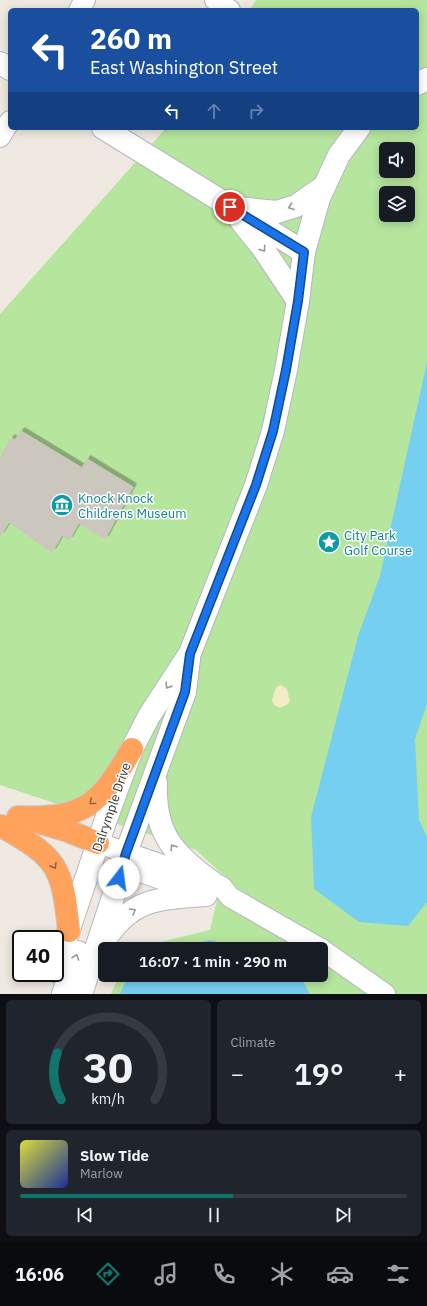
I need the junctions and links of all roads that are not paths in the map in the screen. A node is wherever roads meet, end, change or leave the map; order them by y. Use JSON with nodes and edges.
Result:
{"nodes":[{"id":1,"x":214,"y":0,"type":"edge"},
{"id":2,"x":227,"y":8,"type":"edge"},
{"id":3,"x":8,"y":124,"type":"edge"},
{"id":4,"x":106,"y":130,"type":"edge"},
{"id":5,"x":358,"y":130,"type":"edge"},
{"id":6,"x":0,"y":137,"type":"edge"},
{"id":7,"x":324,"y":186,"type":"junction"},
{"id":8,"x":230,"y":207,"type":"junction"},
{"id":9,"x":304,"y":252,"type":"junction"},
{"id":10,"x":298,"y":301,"type":"junction"},
{"id":11,"x":190,"y":654,"type":"junction"},
{"id":12,"x":132,"y":749,"type":"junction"},
{"id":13,"x":157,"y":765,"type":"junction"},
{"id":14,"x":5,"y":820,"type":"edge"},
{"id":15,"x":110,"y":854,"type":"junction"},
{"id":16,"x":209,"y":888,"type":"junction"},
{"id":17,"x":69,"y":932,"type":"junction"},
{"id":18,"x":309,"y":942,"type":"edge"},
{"id":19,"x":64,"y":946,"type":"edge"},
{"id":20,"x":96,"y":949,"type":"junction"},
{"id":21,"x":328,"y":954,"type":"edge"},
{"id":22,"x":51,"y":982,"type":"edge"},
{"id":23,"x":47,"y":994,"type":"edge"},
{"id":24,"x":63,"y":994,"type":"edge"},
{"id":25,"x":81,"y":994,"type":"edge"},
{"id":26,"x":385,"y":994,"type":"edge"}],
"edges":[{"from":1,"to":2,"type":"street"},
{"from":3,"to":6,"type":"street"},
{"from":4,"to":8,"type":"street"},
{"from":5,"to":7,"type":"street","name":"Dalrymple Drive"},
{"from":7,"to":8,"type":"street","one_way":true},
{"from":7,"to":9,"type":"street","name":"Dalrymple Drive"},
{"from":8,"to":9,"type":"street"},
{"from":8,"to":10,"type":"street","one_way":true},
{"from":9,"to":10,"type":"street","name":"Dalrymple Drive"},
{"from":10,"to":11,"type":"street","name":"Dalrymple Drive"},
{"from":11,"to":12,"type":"street","name":"Dalrymple Drive","one_way":true},
{"from":11,"to":13,"type":"street","name":"Dalrymple Drive"},
{"from":12,"to":14,"type":"highway","one_way":true},
{"from":12,"to":15,"type":"street","name":"Dalrymple Drive"},
{"from":13,"to":15,"type":"street","name":"Dalrymple Drive"},
{"from":16,"to":13,"type":"street","one_way":true},
{"from":14,"to":15,"type":"highway"},
{"from":14,"to":17,"type":"highway","one_way":true},
{"from":15,"to":16,"type":"street"},
{"from":15,"to":17,"type":"street","name":"Dalrymple Drive"},
{"from":15,"to":20,"type":"street","name":"Dalrymple Drive"},
{"from":24,"to":15,"type":"street","one_way":true},
{"from":16,"to":18,"type":"street"},
{"from":20,"to":16,"type":"street","one_way":true},
{"from":17,"to":19,"type":"street","name":"Dalrymple Drive"},
{"from":20,"to":25,"type":"street","name":"Dalrymple Drive"},
{"from":21,"to":26,"type":"street"},
{"from":22,"to":23,"type":"street","name":"Dalrymple Drive"}]}
